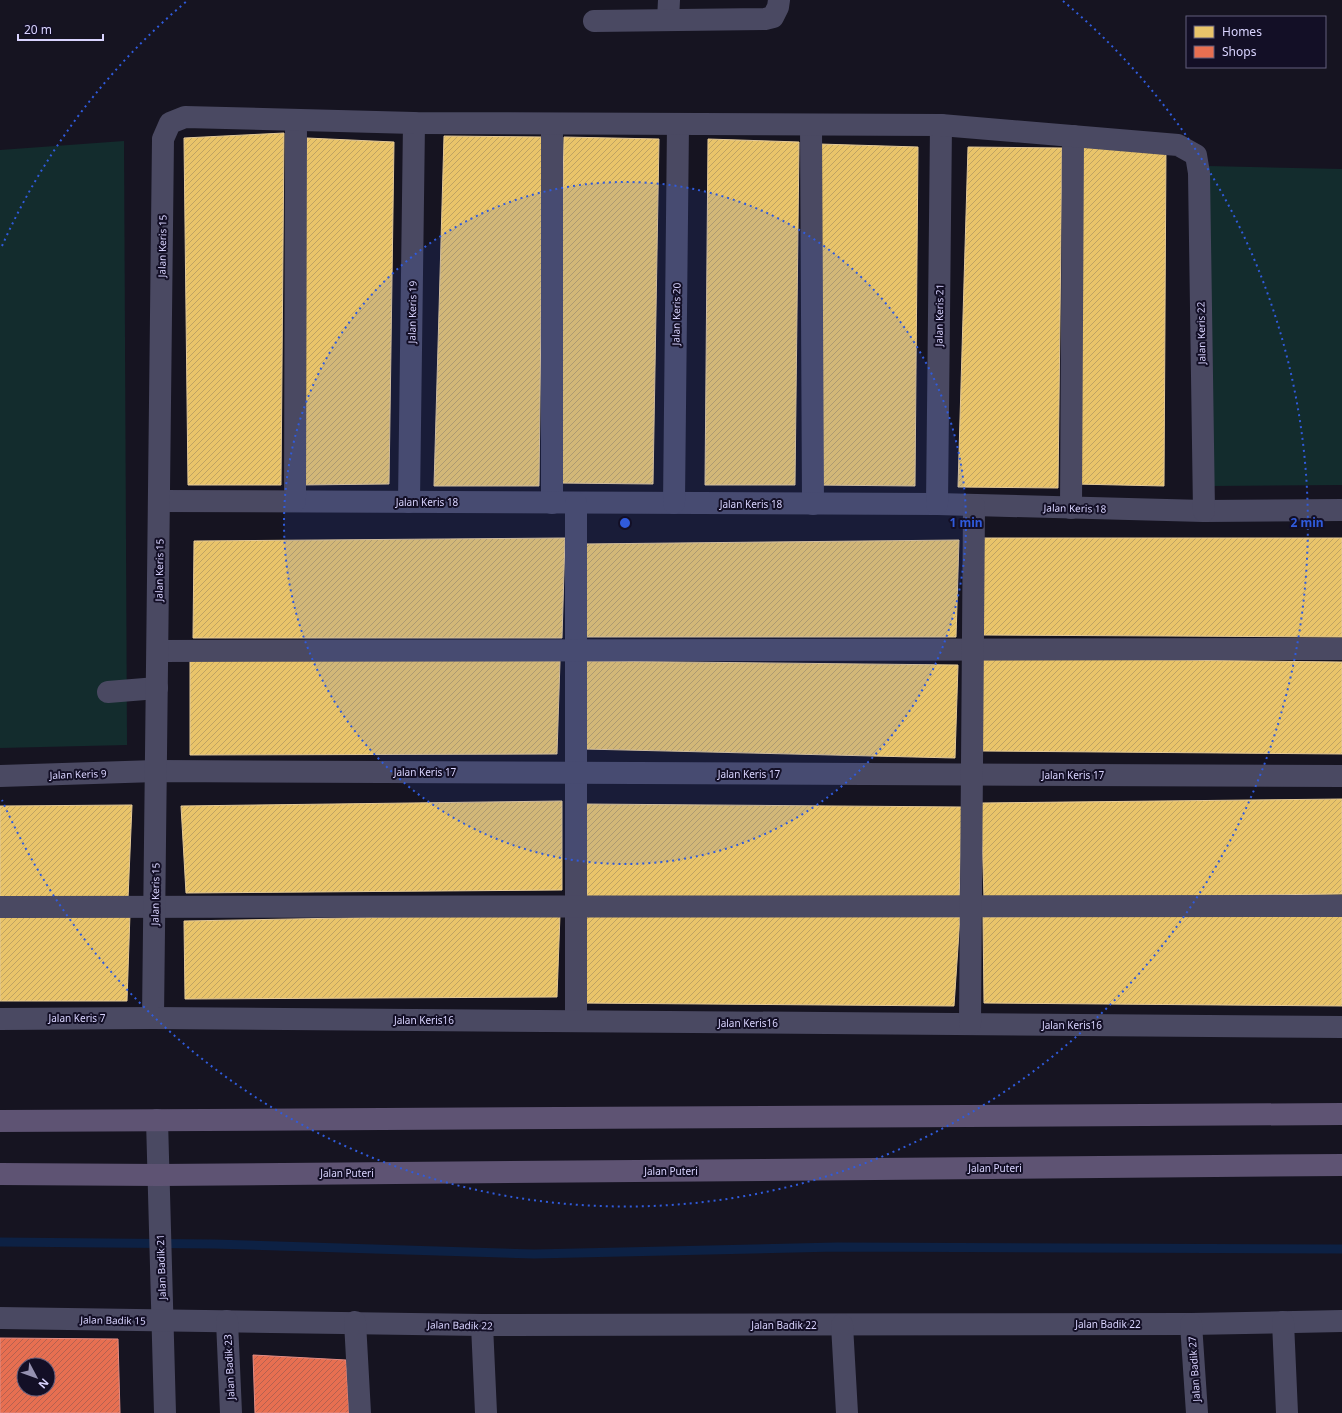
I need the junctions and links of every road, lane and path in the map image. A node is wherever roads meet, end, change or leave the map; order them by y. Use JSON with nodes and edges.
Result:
{"nodes":[{"id":1,"x":779,"y":0,"type":"edge"},
{"id":2,"x":669,"y":10,"type":"edge"},
{"id":3,"x":594,"y":21,"type":"dead end"},
{"id":4,"x":296,"y":120,"type":"junction"},
{"id":5,"x":414,"y":123,"type":"junction"},
{"id":6,"x":552,"y":124,"type":"junction"},
{"id":7,"x":678,"y":124,"type":"junction"},
{"id":8,"x":811,"y":125,"type":"junction"},
{"id":9,"x":941,"y":125,"type":"junction"},
{"id":10,"x":1073,"y":136,"type":"junction"},
{"id":11,"x":159,"y":500,"type":"junction"},
{"id":12,"x":295,"y":501,"type":"junction"},
{"id":13,"x":409,"y":502,"type":"junction"},
{"id":14,"x":552,"y":503,"type":"junction"},
{"id":15,"x":576,"y":503,"type":"junction"},
{"id":16,"x":674,"y":503,"type":"junction"},
{"id":17,"x":813,"y":504,"type":"junction"},
{"id":18,"x":937,"y":504,"type":"junction"},
{"id":19,"x":974,"y":506,"type":"junction"},
{"id":20,"x":1071,"y":508,"type":"junction"},
{"id":21,"x":1342,"y":510,"type":"edge"},
{"id":22,"x":1204,"y":511,"type":"junction"},
{"id":23,"x":1342,"y":649,"type":"edge"},
{"id":24,"x":576,"y":650,"type":"junction"},
{"id":25,"x":973,"y":650,"type":"junction"},
{"id":26,"x":158,"y":651,"type":"junction"},
{"id":27,"x":157,"y":688,"type":"junction"},
{"id":28,"x":108,"y":692,"type":"dead end"},
{"id":29,"x":156,"y":771,"type":"junction"},
{"id":30,"x":576,"y":773,"type":"junction"},
{"id":31,"x":972,"y":775,"type":"junction"},
{"id":32,"x":0,"y":776,"type":"edge"},
{"id":33,"x":1342,"y":776,"type":"edge"},
{"id":34,"x":576,"y":906,"type":"junction"},
{"id":35,"x":971,"y":906,"type":"junction"},
{"id":36,"x":1342,"y":906,"type":"edge"},
{"id":37,"x":0,"y":907,"type":"edge"},
{"id":38,"x":155,"y":907,"type":"junction"},
{"id":39,"x":153,"y":1018,"type":"junction"},
{"id":40,"x":0,"y":1019,"type":"edge"},
{"id":41,"x":576,"y":1021,"type":"junction"},
{"id":42,"x":970,"y":1024,"type":"junction"},
{"id":43,"x":1342,"y":1027,"type":"edge"},
{"id":44,"x":1342,"y":1114,"type":"edge"},
{"id":45,"x":157,"y":1120,"type":"junction"},
{"id":46,"x":0,"y":1121,"type":"edge"},
{"id":47,"x":1342,"y":1165,"type":"edge"},
{"id":48,"x":0,"y":1174,"type":"edge"},
{"id":49,"x":159,"y":1175,"type":"junction"},
{"id":50,"x":0,"y":1318,"type":"edge"},
{"id":51,"x":162,"y":1320,"type":"junction"},
{"id":52,"x":227,"y":1321,"type":"junction"},
{"id":53,"x":1342,"y":1321,"type":"edge"},
{"id":54,"x":355,"y":1322,"type":"junction"},
{"id":55,"x":1283,"y":1322,"type":"junction"},
{"id":56,"x":1191,"y":1324,"type":"junction"},
{"id":57,"x":482,"y":1325,"type":"junction"},
{"id":58,"x":842,"y":1325,"type":"junction"},
{"id":59,"x":165,"y":1413,"type":"edge"},
{"id":60,"x":231,"y":1413,"type":"edge"},
{"id":61,"x":360,"y":1413,"type":"edge"},
{"id":62,"x":486,"y":1413,"type":"edge"},
{"id":63,"x":847,"y":1413,"type":"edge"},
{"id":64,"x":1197,"y":1413,"type":"edge"},
{"id":65,"x":1287,"y":1413,"type":"edge"}],
"edges":[{"from":1,"to":2,"type":"street"},
{"from":2,"to":3,"type":"street"},
{"from":4,"to":5,"type":"street"},
{"from":4,"to":11,"type":"street","name":"Jalan Keris 15"},
{"from":4,"to":12,"type":"street"},
{"from":5,"to":6,"type":"street"},
{"from":5,"to":13,"type":"street","name":"Jalan Keris 19"},
{"from":6,"to":7,"type":"street"},
{"from":6,"to":14,"type":"street"},
{"from":7,"to":8,"type":"street"},
{"from":7,"to":16,"type":"street","name":"Jalan Keris 20"},
{"from":8,"to":9,"type":"street"},
{"from":8,"to":17,"type":"street"},
{"from":9,"to":10,"type":"street"},
{"from":9,"to":18,"type":"street","name":"Jalan Keris 21"},
{"from":10,"to":20,"type":"street"},
{"from":10,"to":22,"type":"street","name":"Jalan Keris 22"},
{"from":11,"to":12,"type":"street","name":"Jalan Keris 18"},
{"from":11,"to":26,"type":"street","name":"Jalan Keris 15"},
{"from":12,"to":13,"type":"street","name":"Jalan Keris 18"},
{"from":13,"to":14,"type":"street","name":"Jalan Keris 18"},
{"from":14,"to":15,"type":"street","name":"Jalan Keris 18"},
{"from":15,"to":16,"type":"street","name":"Jalan Keris 18"},
{"from":15,"to":24,"type":"street"},
{"from":16,"to":17,"type":"street","name":"Jalan Keris 18"},
{"from":17,"to":18,"type":"street","name":"Jalan Keris 18"},
{"from":18,"to":19,"type":"street","name":"Jalan Keris 18"},
{"from":19,"to":20,"type":"street","name":"Jalan Keris 18"},
{"from":19,"to":25,"type":"street"},
{"from":20,"to":22,"type":"street","name":"Jalan Keris 18"},
{"from":21,"to":22,"type":"street","name":"Jalan Keris 18"},
{"from":23,"to":25,"type":"street"},
{"from":24,"to":25,"type":"street"},
{"from":24,"to":26,"type":"street"},
{"from":24,"to":30,"type":"street"},
{"from":25,"to":31,"type":"street"},
{"from":26,"to":27,"type":"street","name":"Jalan Keris 15"},
{"from":27,"to":28,"type":"street"},
{"from":27,"to":29,"type":"street","name":"Jalan Keris 15"},
{"from":29,"to":30,"type":"street","name":"Jalan Keris 17"},
{"from":29,"to":32,"type":"street","name":"Jalan Keris 9"},
{"from":29,"to":38,"type":"street","name":"Jalan Keris 15"},
{"from":30,"to":31,"type":"street","name":"Jalan Keris 17"},
{"from":30,"to":34,"type":"street"},
{"from":31,"to":33,"type":"street","name":"Jalan Keris 17"},
{"from":31,"to":35,"type":"street"},
{"from":34,"to":35,"type":"street"},
{"from":34,"to":38,"type":"street"},
{"from":34,"to":41,"type":"street"},
{"from":35,"to":36,"type":"street"},
{"from":35,"to":42,"type":"street"},
{"from":37,"to":38,"type":"street"},
{"from":38,"to":39,"type":"street","name":"Jalan Keris 15"},
{"from":39,"to":40,"type":"street","name":"Jalan Keris 7"},
{"from":39,"to":41,"type":"street","name":"Jalan Keris16"},
{"from":41,"to":42,"type":"street","name":"Jalan Keris16"},
{"from":42,"to":43,"type":"street","name":"Jalan Keris16"},
{"from":44,"to":45,"type":"main road"},
{"from":45,"to":46,"type":"main road"},
{"from":45,"to":49,"type":"street","name":"Jalan Badik 21"},
{"from":47,"to":49,"type":"main road","name":"Jalan Puteri"},
{"from":48,"to":49,"type":"main road","name":"Jalan Puteri"},
{"from":49,"to":51,"type":"street","name":"Jalan Badik 21"},
{"from":50,"to":51,"type":"street","name":"Jalan Badik 15"},
{"from":51,"to":52,"type":"street","name":"Jalan Badik 15"},
{"from":51,"to":59,"type":"street","name":"Jalan Badik 21"},
{"from":52,"to":54,"type":"street","name":"Jalan Badik 22"},
{"from":52,"to":60,"type":"street","name":"Jalan Badik 23"},
{"from":53,"to":55,"type":"street","name":"Jalan Badik 22"},
{"from":54,"to":57,"type":"street","name":"Jalan Badik 22"},
{"from":54,"to":61,"type":"street"},
{"from":55,"to":56,"type":"street","name":"Jalan Badik 22"},
{"from":55,"to":65,"type":"street"},
{"from":56,"to":58,"type":"street","name":"Jalan Badik 22"},
{"from":56,"to":64,"type":"street","name":"Jalan Badik 27"},
{"from":57,"to":58,"type":"street","name":"Jalan Badik 22"},
{"from":57,"to":62,"type":"street"},
{"from":58,"to":63,"type":"street"}]}
